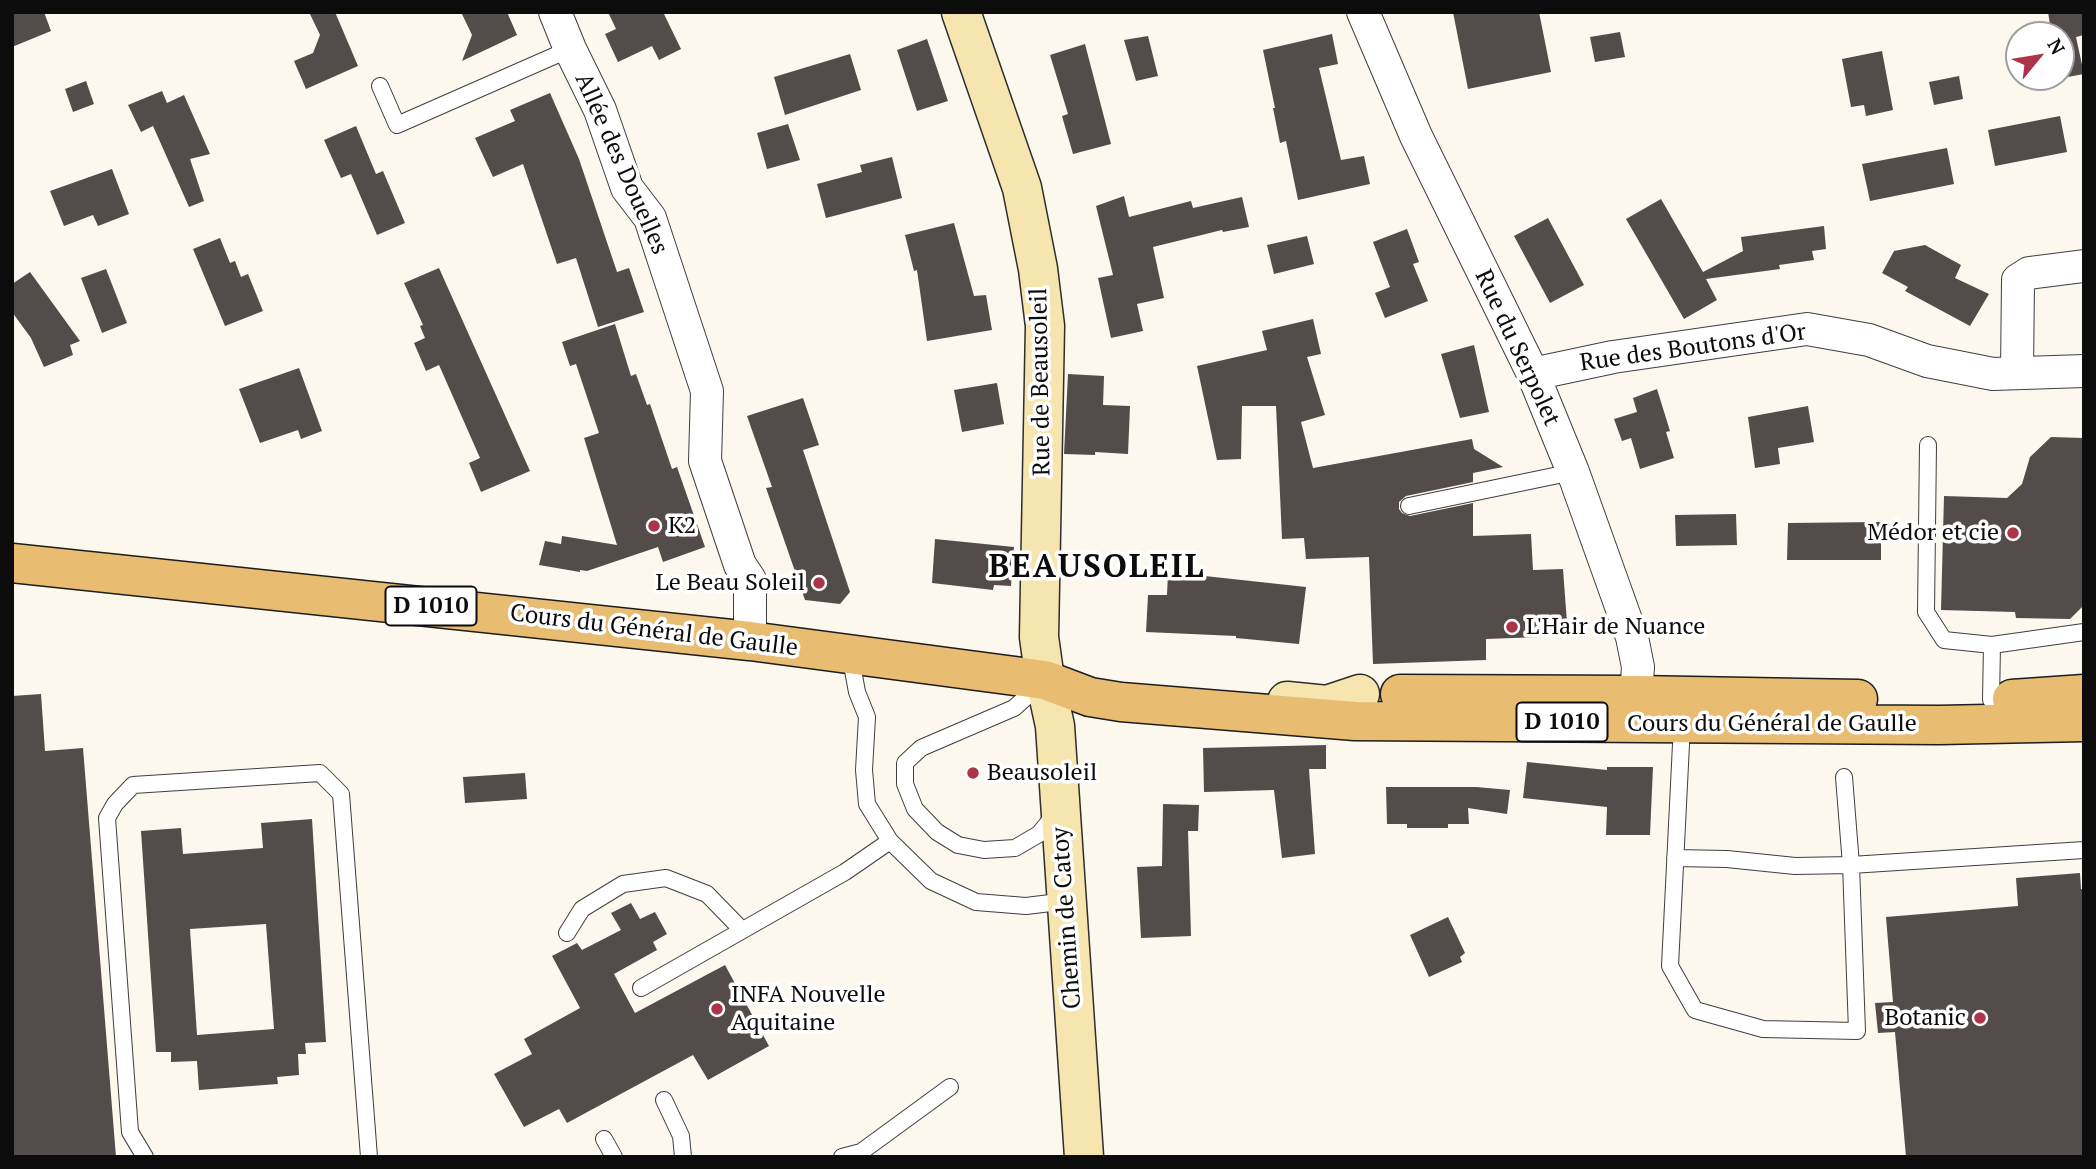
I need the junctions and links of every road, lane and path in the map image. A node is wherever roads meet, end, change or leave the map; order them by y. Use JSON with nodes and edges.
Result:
{"nodes":[{"id":1,"x":555,"y":12,"type":"edge"},
{"id":2,"x":961,"y":12,"type":"edge"},
{"id":3,"x":1363,"y":12,"type":"edge"},
{"id":4,"x":570,"y":49,"type":"junction"},
{"id":5,"x":380,"y":86,"type":"dead end"},
{"id":6,"x":2084,"y":266,"type":"edge"},
{"id":7,"x":2084,"y":372,"type":"edge"},
{"id":8,"x":2017,"y":373,"type":"junction"},
{"id":9,"x":1533,"y":374,"type":"junction"},
{"id":10,"x":1928,"y":444,"type":"dead end"},
{"id":11,"x":1573,"y":472,"type":"junction"},
{"id":12,"x":1409,"y":506,"type":"dead end"},
{"id":13,"x":12,"y":563,"type":"edge"},
{"id":14,"x":2084,"y":632,"type":"edge"},
{"id":15,"x":750,"y":641,"type":"junction"},
{"id":16,"x":1992,"y":645,"type":"junction"},
{"id":17,"x":850,"y":654,"type":"junction"},
{"id":18,"x":1045,"y":680,"type":"junction"},
{"id":19,"x":2084,"y":694,"type":"edge"},
{"id":20,"x":1991,"y":700,"type":"junction"},
{"id":21,"x":1636,"y":709,"type":"junction"},
{"id":22,"x":1682,"y":710,"type":"junction"},
{"id":23,"x":2084,"y":722,"type":"edge"},
{"id":24,"x":1844,"y":777,"type":"dead end"},
{"id":25,"x":1059,"y":809,"type":"junction"},
{"id":26,"x":890,"y":841,"type":"junction"},
{"id":27,"x":2084,"y":850,"type":"edge"},
{"id":28,"x":1675,"y":858,"type":"junction"},
{"id":29,"x":1851,"y":865,"type":"junction"},
{"id":30,"x":1067,"y":901,"type":"junction"},
{"id":31,"x":742,"y":930,"type":"junction"},
{"id":32,"x":567,"y":933,"type":"dead end"},
{"id":33,"x":641,"y":988,"type":"dead end"},
{"id":34,"x":950,"y":1087,"type":"dead end"},
{"id":35,"x":664,"y":1100,"type":"dead end"},
{"id":36,"x":604,"y":1139,"type":"dead end"},
{"id":37,"x":145,"y":1157,"type":"edge"},
{"id":38,"x":369,"y":1157,"type":"edge"},
{"id":39,"x":614,"y":1157,"type":"edge"},
{"id":40,"x":683,"y":1157,"type":"edge"},
{"id":41,"x":842,"y":1157,"type":"edge"},
{"id":42,"x":1084,"y":1157,"type":"edge"}],
"edges":[{"from":1,"to":4,"type":"street","name":"Allée des Douelles"},
{"from":2,"to":18,"type":"street","name":"Rue de Beausoleil"},
{"from":3,"to":9,"type":"street","name":"Rue du Serpolet"},
{"from":4,"to":5,"type":"lane"},
{"from":4,"to":15,"type":"street","name":"Allée des Douelles"},
{"from":6,"to":8,"type":"street"},
{"from":7,"to":8,"type":"street","name":"Rue des Boutons d'Or"},
{"from":8,"to":9,"type":"street","name":"Rue des Boutons d'Or"},
{"from":9,"to":11,"type":"street","name":"Rue du Serpolet"},
{"from":10,"to":16,"type":"lane"},
{"from":11,"to":12,"type":"lane"},
{"from":11,"to":21,"type":"street","name":"Rue du Serpolet"},
{"from":13,"to":15,"type":"main road","name":"Cours du Général de Gaulle","number":"D 1010"},
{"from":14,"to":16,"type":"lane"},
{"from":15,"to":17,"type":"main road","name":"Cours du Général de Gaulle","number":"D 1010"},
{"from":16,"to":20,"type":"lane"},
{"from":17,"to":18,"type":"main road","name":"Cours du Général de Gaulle","number":"D 1010"},
{"from":17,"to":26,"type":"lane"},
{"from":18,"to":21,"type":"main road","name":"Cours du Général de Gaulle","number":"D 1010"},
{"from":18,"to":21,"type":"main road","name":"Cours du Général de Gaulle","number":"D 1010"},
{"from":18,"to":25,"type":"street","name":"Chemin de Catoy"},
{"from":18,"to":25,"type":"lane"},
{"from":19,"to":20,"type":"main road","name":"Cours du Général de Gaulle","number":"D 1010"},
{"from":20,"to":22,"type":"main road","name":"Cours du Général de Gaulle","number":"D 1010"},
{"from":21,"to":22,"type":"main road","name":"Cours du Général de Gaulle","number":"D 1010"},
{"from":22,"to":23,"type":"main road","name":"Cours du Général de Gaulle","number":"D 1010"},
{"from":22,"to":28,"type":"lane"},
{"from":24,"to":29,"type":"lane"},
{"from":25,"to":30,"type":"street","name":"Chemin de Catoy"},
{"from":26,"to":30,"type":"lane"},
{"from":26,"to":31,"type":"lane"},
{"from":27,"to":29,"type":"lane"},
{"from":28,"to":29,"type":"lane"},
{"from":28,"to":29,"type":"lane"},
{"from":30,"to":42,"type":"street","name":"Chemin de Catoy"},
{"from":31,"to":32,"type":"lane"},
{"from":31,"to":33,"type":"lane"},
{"from":34,"to":41,"type":"lane"},
{"from":35,"to":40,"type":"lane"},
{"from":36,"to":39,"type":"lane"},
{"from":37,"to":38,"type":"lane"}]}
